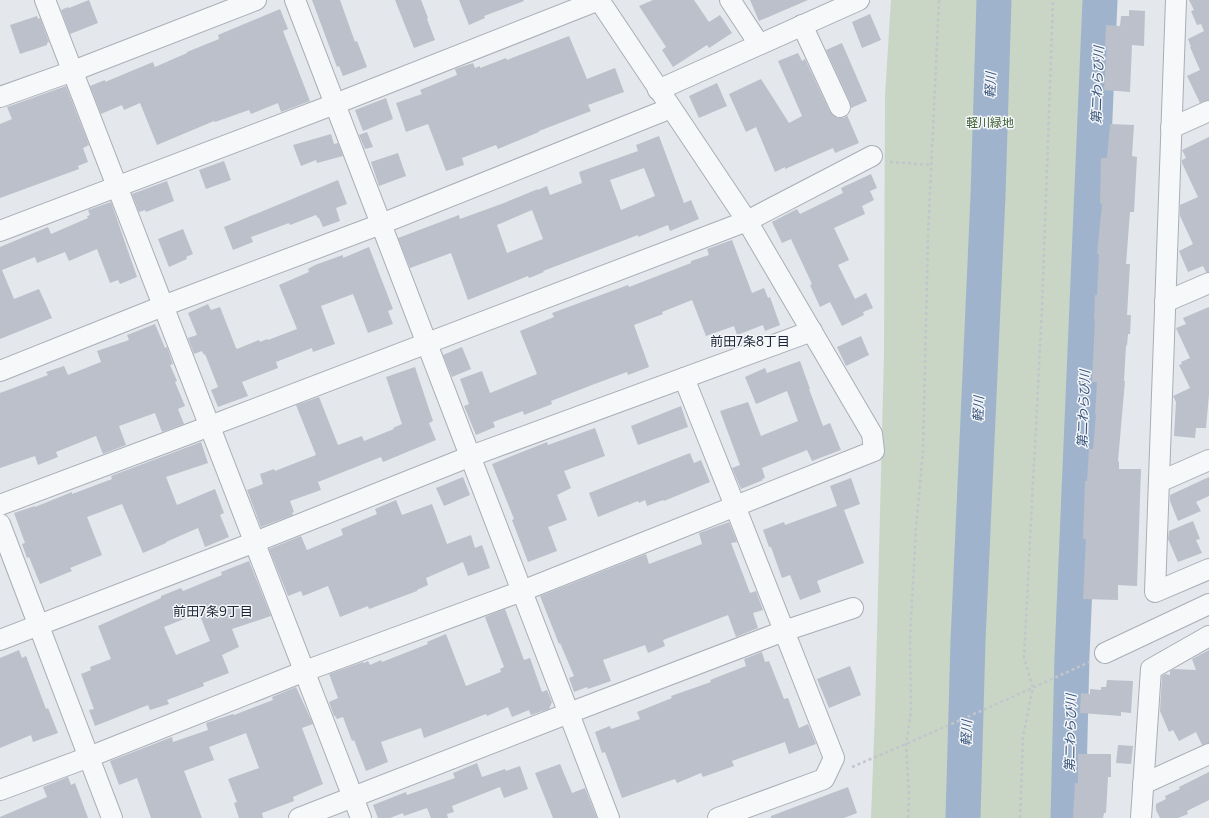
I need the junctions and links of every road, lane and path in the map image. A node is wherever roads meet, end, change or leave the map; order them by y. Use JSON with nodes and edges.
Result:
{"nodes":[{"id":1,"x":45,"y":0,"type":"edge"},
{"id":2,"x":256,"y":0,"type":"edge"},
{"id":3,"x":295,"y":0,"type":"edge"},
{"id":4,"x":599,"y":0,"type":"edge"},
{"id":5,"x":730,"y":0,"type":"edge"},
{"id":6,"x":859,"y":0,"type":"edge"},
{"id":7,"x":939,"y":0,"type":"edge"},
{"id":8,"x":1053,"y":0,"type":"edge"},
{"id":9,"x":1176,"y":0,"type":"edge"},
{"id":10,"x":802,"y":25,"type":"junction"},
{"id":11,"x":759,"y":44,"type":"junction"},
{"id":12,"x":73,"y":71,"type":"junction"},
{"id":13,"x":658,"y":90,"type":"junction"},
{"id":14,"x":0,"y":97,"type":"edge"},
{"id":15,"x":335,"y":104,"type":"junction"},
{"id":16,"x":840,"y":107,"type":"dead end"},
{"id":17,"x":671,"y":108,"type":"junction"},
{"id":18,"x":1209,"y":111,"type":"edge"},
{"id":19,"x":1171,"y":128,"type":"junction"},
{"id":20,"x":869,"y":158,"type":"joint"},
{"id":21,"x":932,"y":165,"type":"junction"},
{"id":22,"x":118,"y":187,"type":"junction"},
{"id":23,"x":747,"y":221,"type":"junction"},
{"id":24,"x":381,"y":224,"type":"junction"},
{"id":25,"x":0,"y":231,"type":"edge"},
{"id":26,"x":1209,"y":282,"type":"edge"},
{"id":27,"x":1165,"y":302,"type":"junction"},
{"id":28,"x":163,"y":306,"type":"junction"},
{"id":29,"x":812,"y":331,"type":"junction"},
{"id":30,"x":427,"y":343,"type":"junction"},
{"id":31,"x":0,"y":371,"type":"edge"},
{"id":32,"x":684,"y":378,"type":"junction"},
{"id":33,"x":210,"y":426,"type":"junction"},
{"id":34,"x":471,"y":456,"type":"junction"},
{"id":35,"x":1209,"y":460,"type":"edge"},
{"id":36,"x":1159,"y":482,"type":"junction"},
{"id":37,"x":0,"y":505,"type":"edge"},
{"id":38,"x":735,"y":506,"type":"junction"},
{"id":39,"x":0,"y":524,"type":"edge"},
{"id":40,"x":255,"y":542,"type":"junction"},
{"id":41,"x":1209,"y":569,"type":"edge"},
{"id":42,"x":522,"y":590,"type":"junction"},
{"id":43,"x":1209,"y":604,"type":"edge"},
{"id":44,"x":853,"y":608,"type":"dead end"},
{"id":45,"x":39,"y":625,"type":"junction"},
{"id":46,"x":784,"y":631,"type":"junction"},
{"id":47,"x":1209,"y":636,"type":"edge"},
{"id":48,"x":0,"y":640,"type":"edge"},
{"id":49,"x":1098,"y":657,"type":"joint"},
{"id":50,"x":305,"y":671,"type":"junction"},
{"id":51,"x":1034,"y":688,"type":"junction"},
{"id":52,"x":569,"y":713,"type":"junction"},
{"id":53,"x":906,"y":744,"type":"junction"},
{"id":54,"x":1209,"y":754,"type":"edge"},
{"id":55,"x":89,"y":757,"type":"junction"},
{"id":56,"x":851,"y":767,"type":"dead end"},
{"id":57,"x":1143,"y":784,"type":"junction"},
{"id":58,"x":0,"y":790,"type":"edge"},
{"id":59,"x":353,"y":796,"type":"junction"},
{"id":60,"x":112,"y":818,"type":"edge"},
{"id":61,"x":299,"y":818,"type":"edge"},
{"id":62,"x":361,"y":818,"type":"edge"},
{"id":63,"x":609,"y":818,"type":"edge"},
{"id":64,"x":718,"y":818,"type":"edge"},
{"id":65,"x":908,"y":818,"type":"edge"},
{"id":66,"x":1020,"y":818,"type":"edge"},
{"id":67,"x":1141,"y":818,"type":"edge"}],
"edges":[{"from":1,"to":12,"type":"street"},
{"from":2,"to":12,"type":"street"},
{"from":3,"to":15,"type":"street"},
{"from":4,"to":13,"type":"street"},
{"from":4,"to":15,"type":"street"},
{"from":5,"to":11,"type":"street"},
{"from":6,"to":10,"type":"street"},
{"from":7,"to":21,"type":"path"},
{"from":8,"to":51,"type":"path"},
{"from":9,"to":19,"type":"street"},
{"from":10,"to":11,"type":"street"},
{"from":10,"to":16,"type":"street"},
{"from":11,"to":13,"type":"street"},
{"from":12,"to":14,"type":"street"},
{"from":12,"to":22,"type":"street"},
{"from":13,"to":17,"type":"street"},
{"from":15,"to":22,"type":"street"},
{"from":15,"to":24,"type":"street"},
{"from":17,"to":23,"type":"street"},
{"from":17,"to":24,"type":"street"},
{"from":18,"to":19,"type":"street"},
{"from":19,"to":27,"type":"street"},
{"from":20,"to":21,"type":"path"},
{"from":20,"to":23,"type":"street"},
{"from":21,"to":53,"type":"path"},
{"from":22,"to":25,"type":"street"},
{"from":22,"to":28,"type":"street"},
{"from":23,"to":29,"type":"street"},
{"from":23,"to":30,"type":"street"},
{"from":24,"to":28,"type":"street"},
{"from":24,"to":30,"type":"street"},
{"from":26,"to":27,"type":"street"},
{"from":27,"to":36,"type":"street"},
{"from":28,"to":31,"type":"street"},
{"from":28,"to":33,"type":"street"},
{"from":29,"to":32,"type":"street"},
{"from":29,"to":38,"type":"street"},
{"from":30,"to":33,"type":"street"},
{"from":30,"to":34,"type":"street"},
{"from":32,"to":34,"type":"street"},
{"from":32,"to":38,"type":"street"},
{"from":33,"to":37,"type":"street"},
{"from":33,"to":40,"type":"street"},
{"from":34,"to":40,"type":"street"},
{"from":34,"to":42,"type":"street"},
{"from":35,"to":36,"type":"street"},
{"from":36,"to":41,"type":"street"},
{"from":38,"to":42,"type":"street"},
{"from":38,"to":46,"type":"street"},
{"from":39,"to":45,"type":"street"},
{"from":40,"to":45,"type":"street"},
{"from":40,"to":50,"type":"street"},
{"from":42,"to":50,"type":"street"},
{"from":42,"to":52,"type":"street"},
{"from":43,"to":49,"type":"street"},
{"from":44,"to":46,"type":"street"},
{"from":45,"to":48,"type":"street"},
{"from":45,"to":55,"type":"street"},
{"from":46,"to":52,"type":"street"},
{"from":46,"to":64,"type":"street"},
{"from":47,"to":57,"type":"street"},
{"from":49,"to":51,"type":"path"},
{"from":50,"to":55,"type":"street"},
{"from":50,"to":59,"type":"street"},
{"from":51,"to":53,"type":"path"},
{"from":51,"to":66,"type":"path"},
{"from":52,"to":59,"type":"street"},
{"from":52,"to":63,"type":"street"},
{"from":53,"to":56,"type":"path"},
{"from":53,"to":65,"type":"path"},
{"from":54,"to":57,"type":"street"},
{"from":55,"to":58,"type":"street"},
{"from":55,"to":60,"type":"street"},
{"from":57,"to":67,"type":"street"},
{"from":59,"to":61,"type":"street"},
{"from":59,"to":62,"type":"street"}]}
